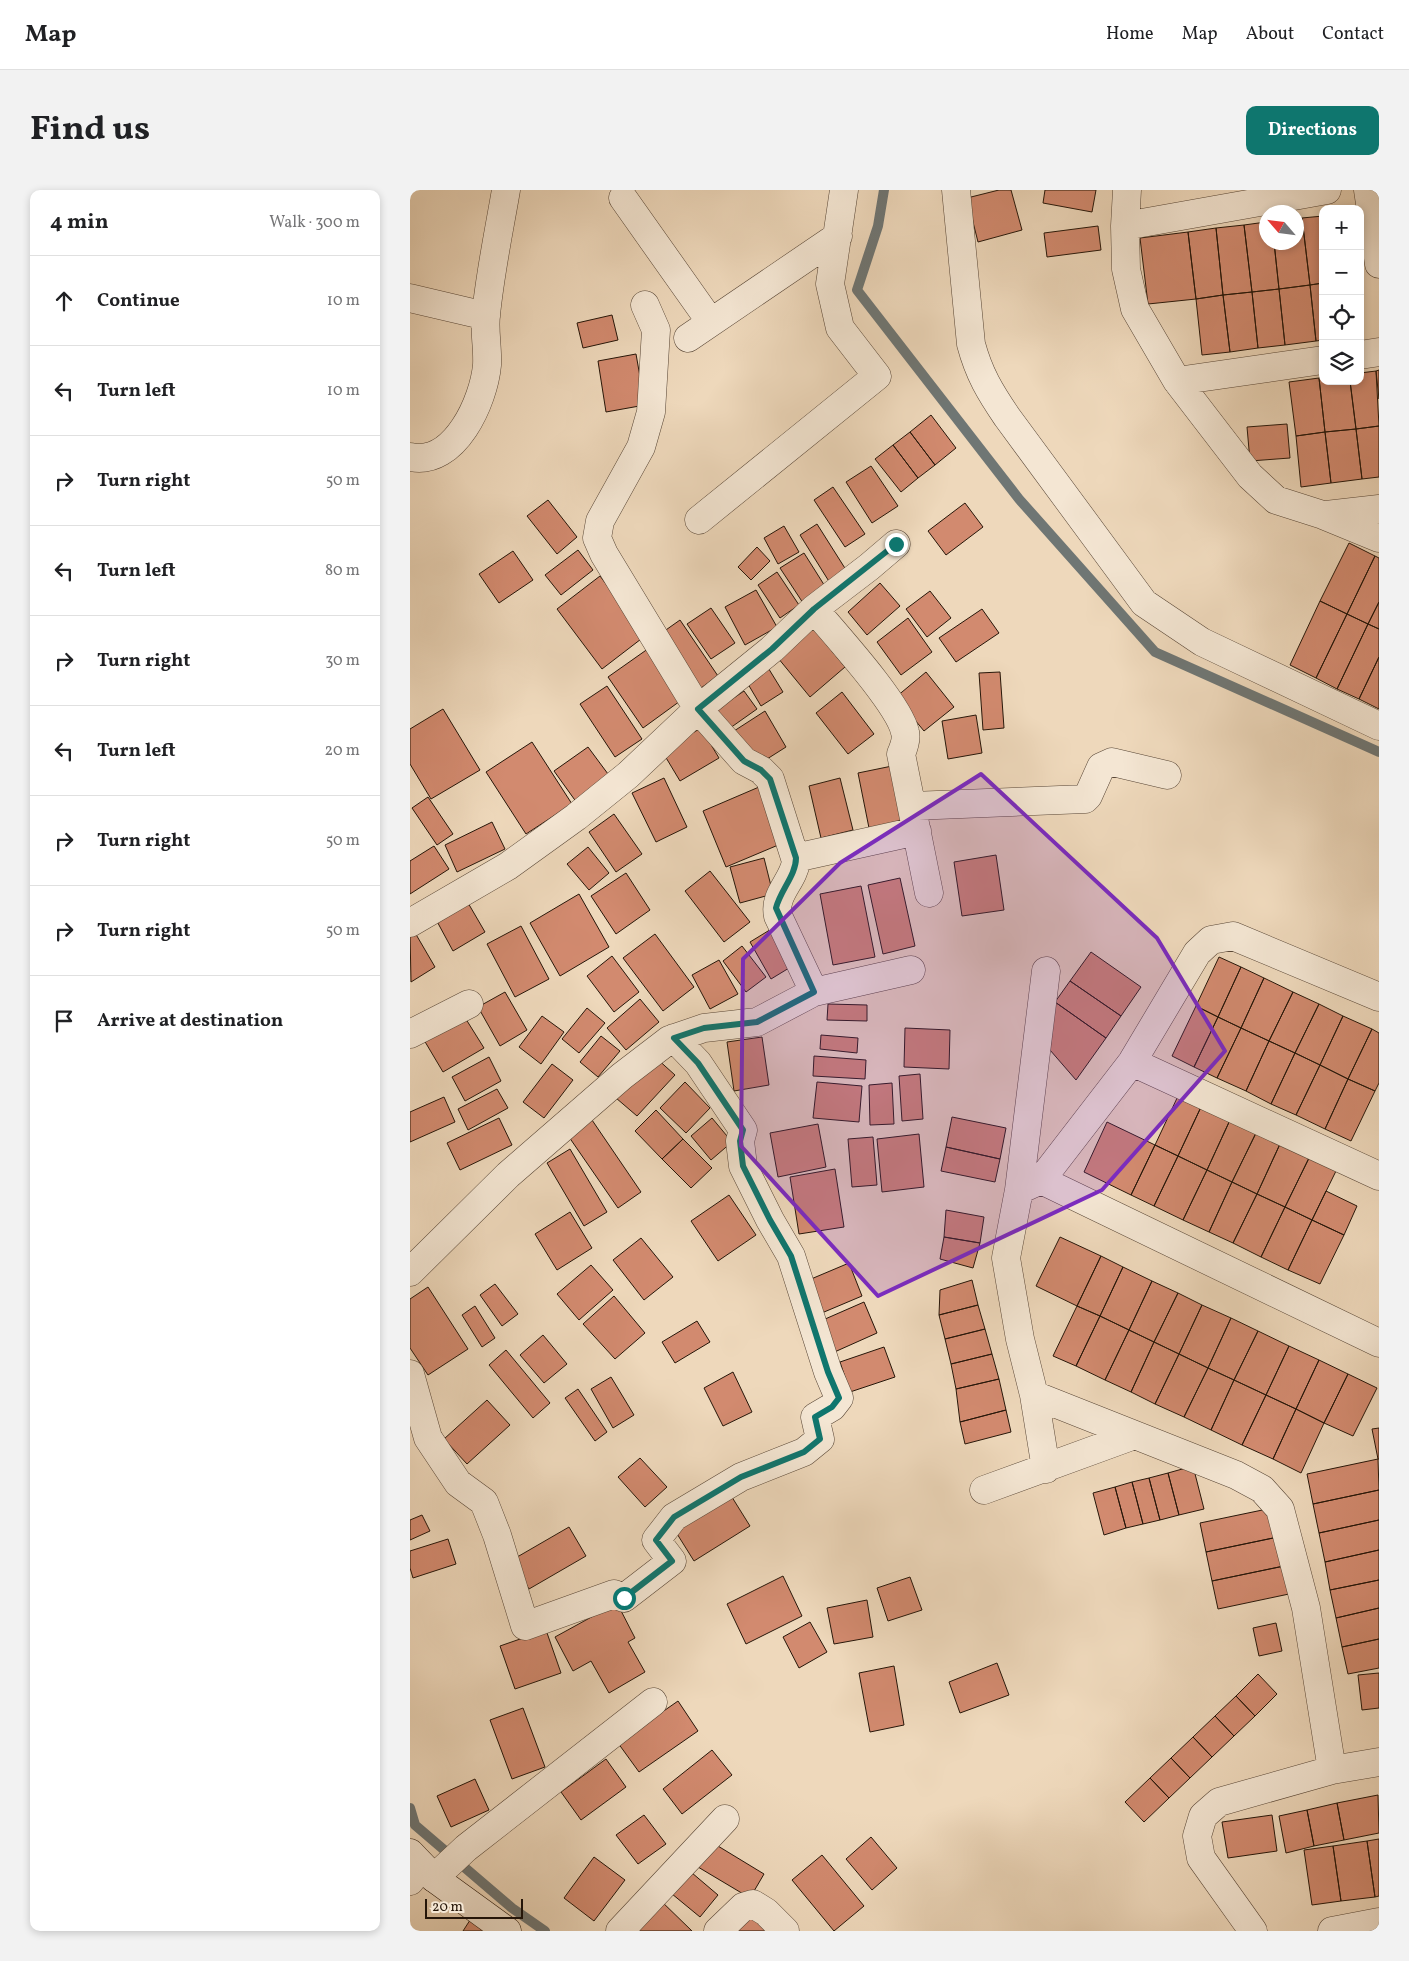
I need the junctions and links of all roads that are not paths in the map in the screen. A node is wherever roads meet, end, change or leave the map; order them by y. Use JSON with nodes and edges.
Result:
{"nodes":[{"id":1,"x":506,"y":190,"type":"edge"},
{"id":2,"x":844,"y":190,"type":"edge"},
{"id":3,"x":956,"y":190,"type":"edge"},
{"id":4,"x":1127,"y":190,"type":"edge"},
{"id":5,"x":1327,"y":190,"type":"edge"},
{"id":6,"x":1368,"y":190,"type":"edge"},
{"id":7,"x":623,"y":198,"type":"dead end"},
{"id":8,"x":1124,"y":226,"type":"junction"},
{"id":9,"x":838,"y":236,"type":"junction"},
{"id":10,"x":1379,"y":264,"type":"edge"},
{"id":11,"x":410,"y":298,"type":"edge"},
{"id":12,"x":645,"y":305,"type":"dead end"},
{"id":13,"x":486,"y":316,"type":"junction"},
{"id":14,"x":710,"y":321,"type":"junction"},
{"id":15,"x":688,"y":338,"type":"dead end"},
{"id":16,"x":1379,"y":352,"type":"edge"},
{"id":17,"x":1364,"y":354,"type":"edge"},
{"id":18,"x":1319,"y":361,"type":"edge"},
{"id":19,"x":1177,"y":381,"type":"junction"},
{"id":20,"x":410,"y":457,"type":"edge"},
{"id":21,"x":1379,"y":509,"type":"edge"},
{"id":22,"x":1323,"y":515,"type":"junction"},
{"id":23,"x":699,"y":520,"type":"dead end"},
{"id":24,"x":1379,"y":538,"type":"edge"},
{"id":25,"x":896,"y":544,"type":"dead end"},
{"id":26,"x":814,"y":609,"type":"junction"},
{"id":27,"x":698,"y":709,"type":"junction"},
{"id":28,"x":1379,"y":726,"type":"edge"},
{"id":29,"x":1167,"y":775,"type":"dead end"},
{"id":30,"x":914,"y":818,"type":"junction"},
{"id":31,"x":796,"y":858,"type":"junction"},
{"id":32,"x":930,"y":893,"type":"dead end"},
{"id":33,"x":412,"y":917,"type":"edge"},
{"id":34,"x":911,"y":970,"type":"dead end"},
{"id":35,"x":1046,"y":971,"type":"dead end"},
{"id":36,"x":814,"y":992,"type":"junction"},
{"id":37,"x":1379,"y":997,"type":"edge"},
{"id":38,"x":469,"y":1004,"type":"dead end"},
{"id":39,"x":410,"y":1034,"type":"edge"},
{"id":40,"x":674,"y":1038,"type":"junction"},
{"id":41,"x":1132,"y":1062,"type":"junction"},
{"id":42,"x":1379,"y":1176,"type":"edge"},
{"id":43,"x":1030,"y":1185,"type":"junction"},
{"id":44,"x":410,"y":1272,"type":"edge"},
{"id":45,"x":1379,"y":1343,"type":"edge"},
{"id":46,"x":410,"y":1374,"type":"edge"},
{"id":47,"x":1034,"y":1395,"type":"junction"},
{"id":48,"x":1132,"y":1436,"type":"junction"},
{"id":49,"x":1046,"y":1469,"type":"junction"},
{"id":50,"x":984,"y":1490,"type":"dead end"},
{"id":51,"x":653,"y":1702,"type":"dead end"},
{"id":52,"x":1379,"y":1762,"type":"edge"},
{"id":53,"x":1332,"y":1770,"type":"junction"},
{"id":54,"x":724,"y":1819,"type":"dead end"},
{"id":55,"x":431,"y":1866,"type":"edge"},
{"id":56,"x":1379,"y":1922,"type":"edge"},
{"id":57,"x":507,"y":1931,"type":"edge"},
{"id":58,"x":620,"y":1931,"type":"edge"},
{"id":59,"x":718,"y":1931,"type":"edge"},
{"id":60,"x":785,"y":1931,"type":"edge"},
{"id":61,"x":1252,"y":1931,"type":"edge"},
{"id":62,"x":1332,"y":1931,"type":"edge"}],
"edges":[{"from":1,"to":13,"type":"street"},
{"from":2,"to":9,"type":"street"},
{"from":3,"to":28,"type":"street"},
{"from":4,"to":8,"type":"street"},
{"from":5,"to":8,"type":"street"},
{"from":6,"to":10,"type":"street"},
{"from":7,"to":14,"type":"street"},
{"from":8,"to":19,"type":"street"},
{"from":9,"to":14,"type":"street"},
{"from":9,"to":23,"type":"street"},
{"from":11,"to":13,"type":"street"},
{"from":12,"to":27,"type":"street"},
{"from":13,"to":20,"type":"street"},
{"from":14,"to":15,"type":"street"},
{"from":16,"to":17,"type":"street"},
{"from":18,"to":19,"type":"street"},
{"from":19,"to":22,"type":"street"},
{"from":21,"to":22,"type":"street"},
{"from":22,"to":24,"type":"street"},
{"from":25,"to":26,"type":"street"},
{"from":26,"to":27,"type":"street"},
{"from":26,"to":30,"type":"street"},
{"from":27,"to":31,"type":"street"},
{"from":27,"to":33,"type":"street"},
{"from":29,"to":30,"type":"street"},
{"from":30,"to":31,"type":"street"},
{"from":30,"to":32,"type":"street"},
{"from":31,"to":36,"type":"street"},
{"from":34,"to":36,"type":"street"},
{"from":35,"to":43,"type":"street"},
{"from":36,"to":40,"type":"street"},
{"from":37,"to":41,"type":"street"},
{"from":38,"to":39,"type":"street"},
{"from":40,"to":44,"type":"street"},
{"from":40,"to":46,"type":"street"},
{"from":41,"to":42,"type":"street"},
{"from":41,"to":43,"type":"street"},
{"from":43,"to":45,"type":"street"},
{"from":43,"to":47,"type":"street"},
{"from":47,"to":48,"type":"street"},
{"from":47,"to":49,"type":"street"},
{"from":48,"to":49,"type":"street"},
{"from":48,"to":53,"type":"street"},
{"from":49,"to":50,"type":"street"},
{"from":51,"to":55,"type":"street"},
{"from":52,"to":53,"type":"street"},
{"from":53,"to":61,"type":"street"},
{"from":54,"to":58,"type":"street"},
{"from":55,"to":57,"type":"street"},
{"from":56,"to":62,"type":"street"},
{"from":59,"to":60,"type":"street"}]}
